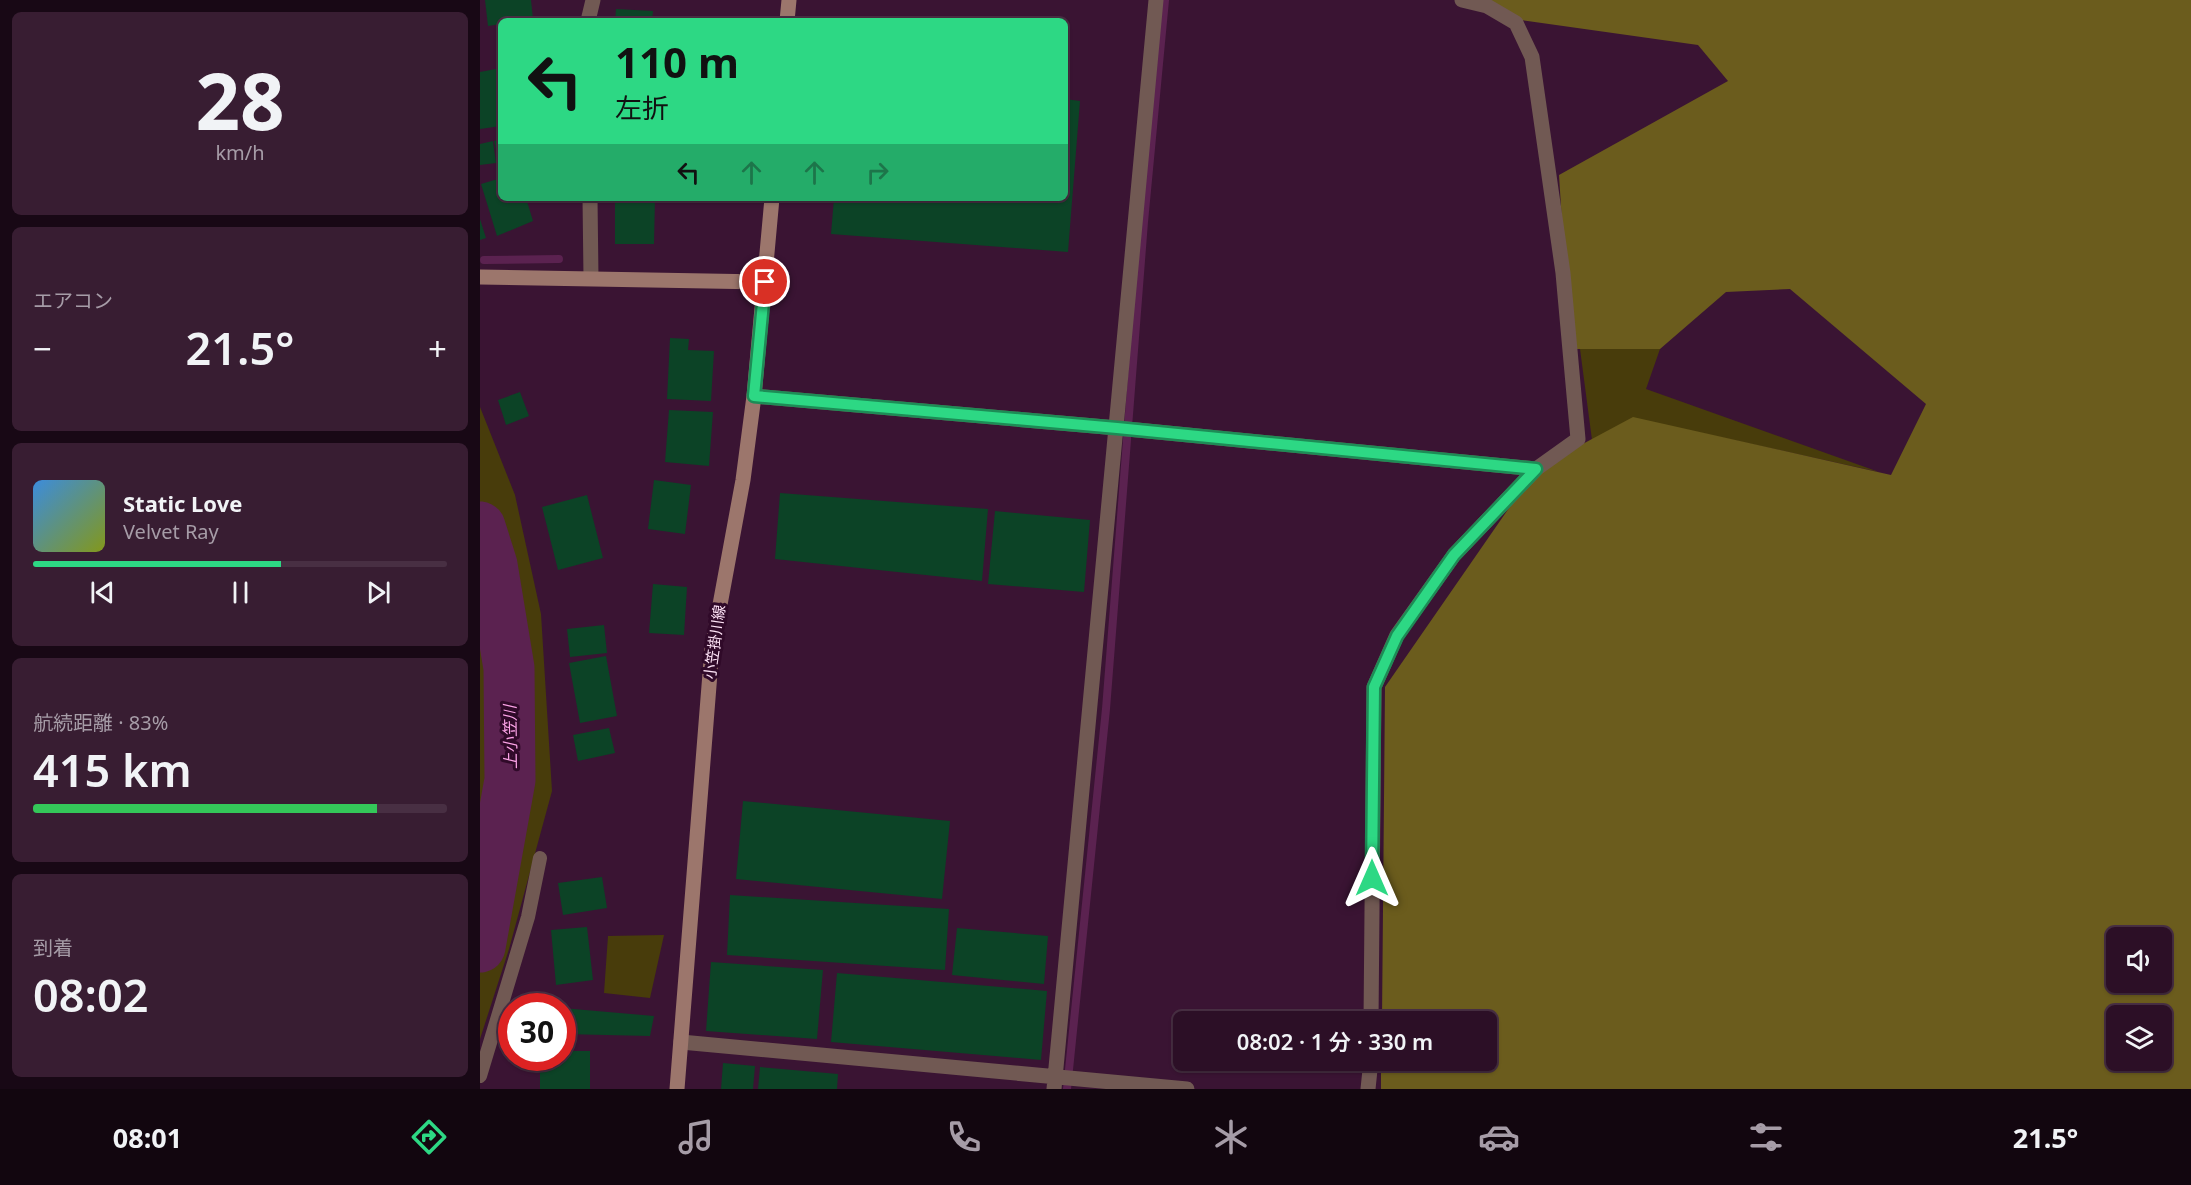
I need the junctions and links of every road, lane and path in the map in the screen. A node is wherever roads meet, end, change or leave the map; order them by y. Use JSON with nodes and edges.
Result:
{"nodes":[{"id":1,"x":593,"y":0,"type":"edge"},
{"id":2,"x":789,"y":0,"type":"edge"},
{"id":3,"x":1156,"y":0,"type":"edge"},
{"id":4,"x":1462,"y":0,"type":"edge"},
{"id":5,"x":589,"y":18,"type":"edge"},
{"id":6,"x":787,"y":18,"type":"edge"},
{"id":7,"x":590,"y":201,"type":"edge"},
{"id":8,"x":772,"y":201,"type":"edge"},
{"id":9,"x":480,"y":277,"type":"edge"},
{"id":10,"x":591,"y":278,"type":"junction"},
{"id":11,"x":765,"y":282,"type":"junction"},
{"id":12,"x":754,"y":396,"type":"junction"},
{"id":13,"x":1117,"y":428,"type":"junction"},
{"id":14,"x":1536,"y":469,"type":"junction"},
{"id":15,"x":540,"y":858,"type":"dead end"},
{"id":16,"x":1371,"y":1011,"type":"edge"},
{"id":17,"x":681,"y":1042,"type":"junction"},
{"id":18,"x":1370,"y":1071,"type":"edge"},
{"id":19,"x":480,"y":1076,"type":"edge"},
{"id":20,"x":1060,"y":1080,"type":"edge"},
{"id":21,"x":677,"y":1089,"type":"edge"},
{"id":22,"x":1187,"y":1089,"type":"edge"},
{"id":23,"x":1368,"y":1089,"type":"edge"}],
"edges":[{"from":1,"to":5,"type":"street"},
{"from":2,"to":6,"type":"main road"},
{"from":3,"to":13,"type":"street"},
{"from":4,"to":14,"type":"street"},
{"from":7,"to":10,"type":"street"},
{"from":8,"to":11,"type":"main road","name":"小笠掛川線"},
{"from":9,"to":10,"type":"main road"},
{"from":10,"to":11,"type":"main road"},
{"from":11,"to":12,"type":"main road","name":"小笠掛川線"},
{"from":12,"to":13,"type":"street"},
{"from":12,"to":17,"type":"main road","name":"小笠掛川線"},
{"from":13,"to":14,"type":"street"},
{"from":13,"to":20,"type":"street"},
{"from":14,"to":16,"type":"street"},
{"from":15,"to":19,"type":"lane"},
{"from":17,"to":20,"type":"street"},
{"from":17,"to":21,"type":"main road","name":"小笠掛川線"},
{"from":18,"to":23,"type":"street"},
{"from":20,"to":22,"type":"street"}]}
